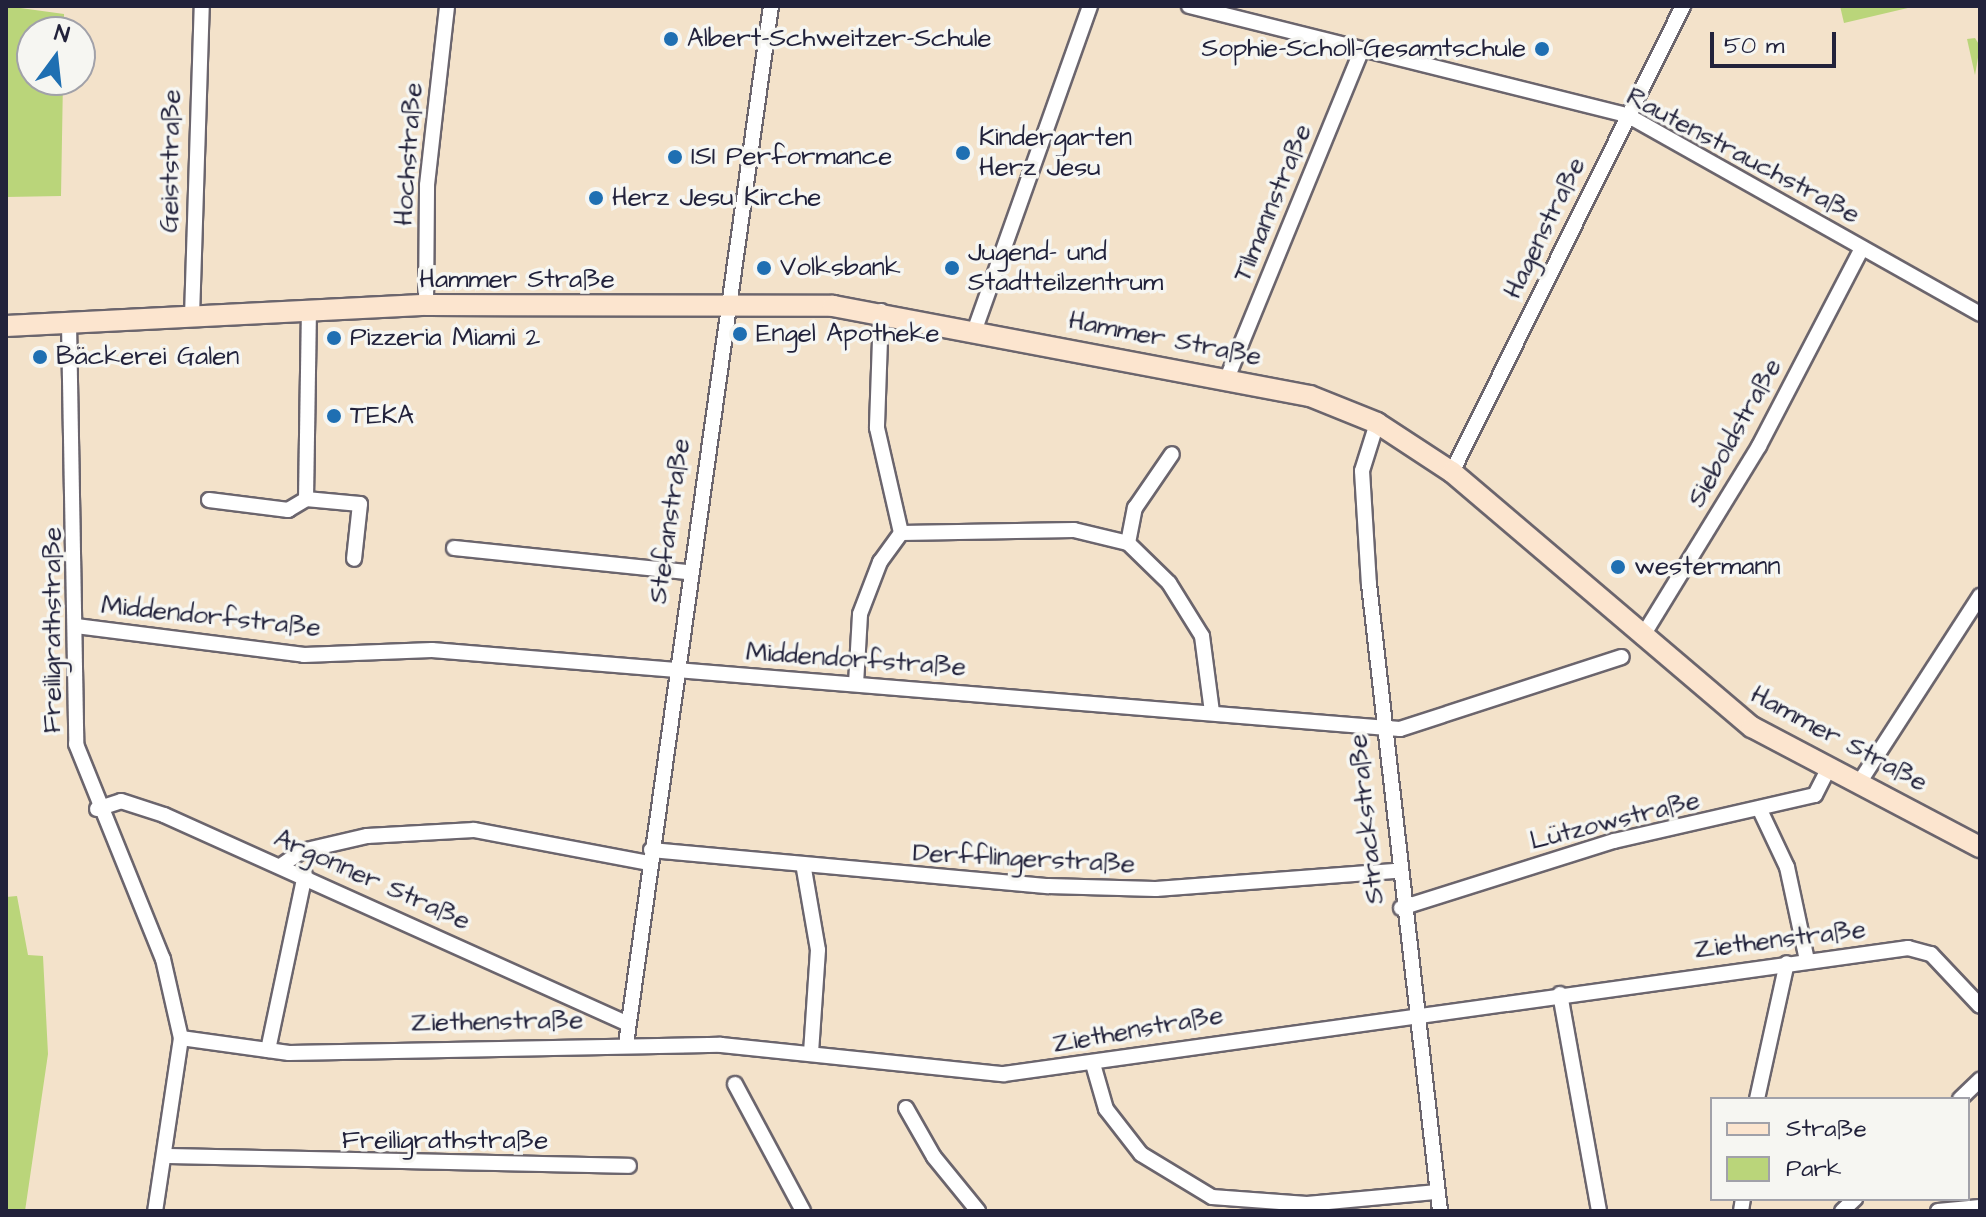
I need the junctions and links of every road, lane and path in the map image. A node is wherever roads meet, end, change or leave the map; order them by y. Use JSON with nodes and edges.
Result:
{"nodes":[{"id":1,"x":202,"y":6,"type":"edge"},
{"id":2,"x":447,"y":6,"type":"edge"},
{"id":3,"x":771,"y":6,"type":"edge"},
{"id":4,"x":1090,"y":6,"type":"edge"},
{"id":5,"x":1189,"y":6,"type":"edge"},
{"id":6,"x":1683,"y":6,"type":"edge"},
{"id":7,"x":1362,"y":49,"type":"junction"},
{"id":8,"x":1627,"y":115,"type":"junction"},
{"id":9,"x":1862,"y":248,"type":"junction"},
{"id":10,"x":724,"y":304,"type":"junction"},
{"id":11,"x":426,"y":305,"type":"junction"},
{"id":12,"x":309,"y":311,"type":"junction"},
{"id":13,"x":881,"y":311,"type":"junction"},
{"id":14,"x":1980,"y":314,"type":"edge"},
{"id":15,"x":192,"y":317,"type":"junction"},
{"id":16,"x":69,"y":323,"type":"junction"},
{"id":17,"x":6,"y":326,"type":"edge"},
{"id":18,"x":975,"y":329,"type":"junction"},
{"id":19,"x":1228,"y":376,"type":"junction"},
{"id":20,"x":1377,"y":423,"type":"junction"},
{"id":21,"x":1172,"y":454,"type":"dead end"},
{"id":22,"x":1452,"y":472,"type":"junction"},
{"id":23,"x":306,"y":499,"type":"junction"},
{"id":24,"x":209,"y":500,"type":"dead end"},
{"id":25,"x":901,"y":533,"type":"junction"},
{"id":26,"x":1128,"y":543,"type":"junction"},
{"id":27,"x":454,"y":548,"type":"dead end"},
{"id":28,"x":354,"y":559,"type":"dead end"},
{"id":29,"x":687,"y":572,"type":"junction"},
{"id":30,"x":1980,"y":596,"type":"edge"},
{"id":31,"x":76,"y":626,"type":"junction"},
{"id":32,"x":1642,"y":637,"type":"junction"},
{"id":33,"x":1622,"y":657,"type":"dead end"},
{"id":34,"x":674,"y":670,"type":"junction"},
{"id":35,"x":856,"y":684,"type":"junction"},
{"id":36,"x":1212,"y":712,"type":"junction"},
{"id":37,"x":1381,"y":728,"type":"junction"},
{"id":38,"x":1828,"y":769,"type":"junction"},
{"id":39,"x":1859,"y":783,"type":"junction"},
{"id":40,"x":97,"y":809,"type":"junction"},
{"id":41,"x":1760,"y":810,"type":"junction"},
{"id":42,"x":1980,"y":847,"type":"edge"},
{"id":43,"x":649,"y":856,"type":"junction"},
{"id":44,"x":282,"y":865,"type":"junction"},
{"id":45,"x":804,"y":869,"type":"junction"},
{"id":46,"x":1397,"y":871,"type":"junction"},
{"id":47,"x":305,"y":875,"type":"junction"},
{"id":48,"x":1401,"y":908,"type":"junction"},
{"id":49,"x":1807,"y":960,"type":"junction"},
{"id":50,"x":1787,"y":963,"type":"junction"},
{"id":51,"x":1560,"y":994,"type":"junction"},
{"id":52,"x":1980,"y":1006,"type":"edge"},
{"id":53,"x":1414,"y":1013,"type":"junction"},
{"id":54,"x":624,"y":1022,"type":"junction"},
{"id":55,"x":181,"y":1038,"type":"junction"},
{"id":56,"x":626,"y":1044,"type":"junction"},
{"id":57,"x":268,"y":1050,"type":"junction"},
{"id":58,"x":811,"y":1054,"type":"junction"},
{"id":59,"x":1093,"y":1064,"type":"junction"},
{"id":60,"x":1980,"y":1080,"type":"edge"},
{"id":61,"x":735,"y":1084,"type":"dead end"},
{"id":62,"x":1757,"y":1097,"type":"edge"},
{"id":63,"x":1962,"y":1097,"type":"edge"},
{"id":64,"x":906,"y":1108,"type":"dead end"},
{"id":65,"x":164,"y":1156,"type":"junction"},
{"id":66,"x":629,"y":1166,"type":"dead end"},
{"id":67,"x":1437,"y":1192,"type":"junction"},
{"id":68,"x":1980,"y":1207,"type":"edge"},
{"id":69,"x":155,"y":1211,"type":"edge"},
{"id":70,"x":803,"y":1211,"type":"edge"},
{"id":71,"x":978,"y":1211,"type":"edge"},
{"id":72,"x":1440,"y":1211,"type":"edge"},
{"id":73,"x":1599,"y":1211,"type":"edge"},
{"id":74,"x":1938,"y":1211,"type":"edge"}],
"edges":[{"from":1,"to":15,"type":"street","name":"Geiststraße"},
{"from":2,"to":11,"type":"street","name":"Hochstraße"},
{"from":3,"to":10,"type":"street","name":"Stefanstraße"},
{"from":4,"to":18,"type":"street"},
{"from":5,"to":7,"type":"street","name":"Rautenstrauchstraße"},
{"from":6,"to":8,"type":"street","name":"Hagenstraße"},
{"from":7,"to":8,"type":"street","name":"Rautenstrauchstraße"},
{"from":7,"to":19,"type":"street","name":"Tilmannstraße"},
{"from":8,"to":9,"type":"street","name":"Rautenstrauchstraße"},
{"from":8,"to":22,"type":"street","name":"Hagenstraße"},
{"from":9,"to":14,"type":"street","name":"Rautenstrauchstraße"},
{"from":9,"to":32,"type":"street","name":"Sieboldstraße"},
{"from":10,"to":11,"type":"main road","name":"Hammer Straße"},
{"from":10,"to":13,"type":"main road","name":"Hammer Straße"},
{"from":10,"to":29,"type":"street","name":"Stefanstraße"},
{"from":11,"to":12,"type":"main road","name":"Hammer Straße"},
{"from":12,"to":15,"type":"main road","name":"Hammer Straße"},
{"from":12,"to":23,"type":"street"},
{"from":13,"to":18,"type":"main road","name":"Hammer Straße"},
{"from":13,"to":25,"type":"street"},
{"from":15,"to":16,"type":"main road","name":"Hammer Straße"},
{"from":16,"to":17,"type":"main road","name":"Hammer Straße"},
{"from":16,"to":31,"type":"street","name":"Freiligrathstraße"},
{"from":18,"to":19,"type":"main road","name":"Hammer Straße"},
{"from":19,"to":20,"type":"main road","name":"Hammer Straße"},
{"from":20,"to":22,"type":"main road","name":"Hammer Straße"},
{"from":20,"to":37,"type":"street","name":"Strackstraße"},
{"from":21,"to":26,"type":"street"},
{"from":22,"to":32,"type":"main road","name":"Hammer Straße"},
{"from":23,"to":24,"type":"street"},
{"from":23,"to":28,"type":"street"},
{"from":25,"to":26,"type":"street"},
{"from":25,"to":35,"type":"street"},
{"from":26,"to":36,"type":"street"},
{"from":27,"to":29,"type":"street"},
{"from":29,"to":34,"type":"street","name":"Stefanstraße"},
{"from":30,"to":39,"type":"street"},
{"from":31,"to":34,"type":"street","name":"Middendorfstraße"},
{"from":31,"to":40,"type":"street","name":"Freiligrathstraße"},
{"from":32,"to":38,"type":"main road","name":"Hammer Straße"},
{"from":33,"to":37,"type":"street","name":"Middendorfstraße"},
{"from":34,"to":35,"type":"street","name":"Middendorfstraße"},
{"from":34,"to":43,"type":"street","name":"Stefanstraße"},
{"from":35,"to":36,"type":"street","name":"Middendorfstraße"},
{"from":36,"to":37,"type":"street","name":"Middendorfstraße"},
{"from":37,"to":46,"type":"street","name":"Strackstraße"},
{"from":38,"to":39,"type":"main road","name":"Hammer Straße"},
{"from":38,"to":41,"type":"street","name":"Lützowstraße"},
{"from":39,"to":42,"type":"main road","name":"Hammer Straße"},
{"from":40,"to":44,"type":"street","name":"Argonner Straße"},
{"from":40,"to":55,"type":"street","name":"Freiligrathstraße"},
{"from":41,"to":48,"type":"street","name":"Lützowstraße"},
{"from":41,"to":49,"type":"street"},
{"from":43,"to":44,"type":"street","name":"Derfflingerstraße"},
{"from":43,"to":45,"type":"street","name":"Derfflingerstraße"},
{"from":43,"to":54,"type":"street","name":"Stefanstraße"},
{"from":44,"to":47,"type":"street","name":"Argonner Straße"},
{"from":45,"to":46,"type":"street","name":"Derfflingerstraße"},
{"from":45,"to":58,"type":"street"},
{"from":46,"to":48,"type":"street","name":"Strackstraße"},
{"from":47,"to":54,"type":"street","name":"Argonner Straße"},
{"from":47,"to":57,"type":"street"},
{"from":48,"to":53,"type":"street","name":"Strackstraße"},
{"from":49,"to":50,"type":"street","name":"Ziethenstraße"},
{"from":49,"to":52,"type":"street","name":"Ziethenstraße"},
{"from":50,"to":51,"type":"street","name":"Ziethenstraße"},
{"from":50,"to":62,"type":"street"},
{"from":51,"to":53,"type":"street","name":"Ziethenstraße"},
{"from":51,"to":73,"type":"street"},
{"from":53,"to":59,"type":"street","name":"Ziethenstraße"},
{"from":53,"to":67,"type":"street","name":"Strackstraße"},
{"from":54,"to":56,"type":"street","name":"Stefanstraße"},
{"from":55,"to":57,"type":"street","name":"Ziethenstraße"},
{"from":55,"to":65,"type":"street","name":"Freiligrathstraße"},
{"from":56,"to":57,"type":"street","name":"Ziethenstraße"},
{"from":56,"to":58,"type":"street","name":"Ziethenstraße"},
{"from":58,"to":59,"type":"street","name":"Ziethenstraße"},
{"from":59,"to":67,"type":"street"},
{"from":60,"to":63,"type":"street"},
{"from":61,"to":70,"type":"street"},
{"from":64,"to":71,"type":"street"},
{"from":65,"to":66,"type":"street","name":"Freiligrathstraße"},
{"from":65,"to":69,"type":"street","name":"Freiligrathstraße"},
{"from":67,"to":72,"type":"street","name":"Strackstraße"},
{"from":68,"to":74,"type":"street"}]}
